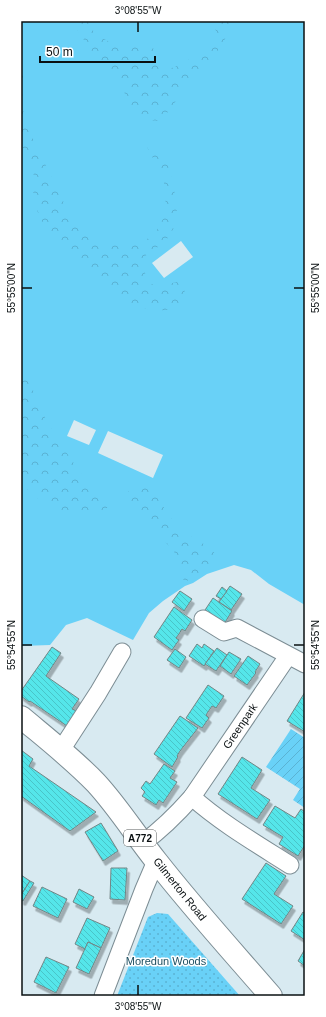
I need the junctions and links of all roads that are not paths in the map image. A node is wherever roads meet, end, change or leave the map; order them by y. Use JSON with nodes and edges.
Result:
{"nodes":[{"id":1,"x":204,"y":619,"type":"dead end"},
{"id":2,"x":122,"y":652,"type":"dead end"},
{"id":3,"x":288,"y":656,"type":"junction"},
{"id":4,"x":305,"y":664,"type":"edge"},
{"id":5,"x":21,"y":717,"type":"edge"},
{"id":6,"x":60,"y":750,"type":"junction"},
{"id":7,"x":192,"y":797,"type":"junction"},
{"id":8,"x":143,"y":843,"type":"junction"},
{"id":9,"x":156,"y":861,"type":"junction"},
{"id":10,"x":290,"y":866,"type":"dead end"},
{"id":11,"x":103,"y":996,"type":"edge"},
{"id":12,"x":271,"y":996,"type":"edge"}],
"edges":[{"from":1,"to":3,"type":"street"},
{"from":2,"to":6,"type":"street"},
{"from":3,"to":4,"type":"street"},
{"from":3,"to":7,"type":"street","name":"Greenpark"},
{"from":5,"to":6,"type":"main road","name":"Gilmerton Road","number":"A772"},
{"from":6,"to":8,"type":"main road","name":"Gilmerton Road","number":"A772"},
{"from":7,"to":8,"type":"street","name":"Greenpark"},
{"from":7,"to":10,"type":"street"},
{"from":8,"to":9,"type":"main road","name":"Gilmerton Road","number":"A772"},
{"from":9,"to":11,"type":"street"},
{"from":9,"to":12,"type":"main road","name":"Gilmerton Road","number":"A772"}]}
